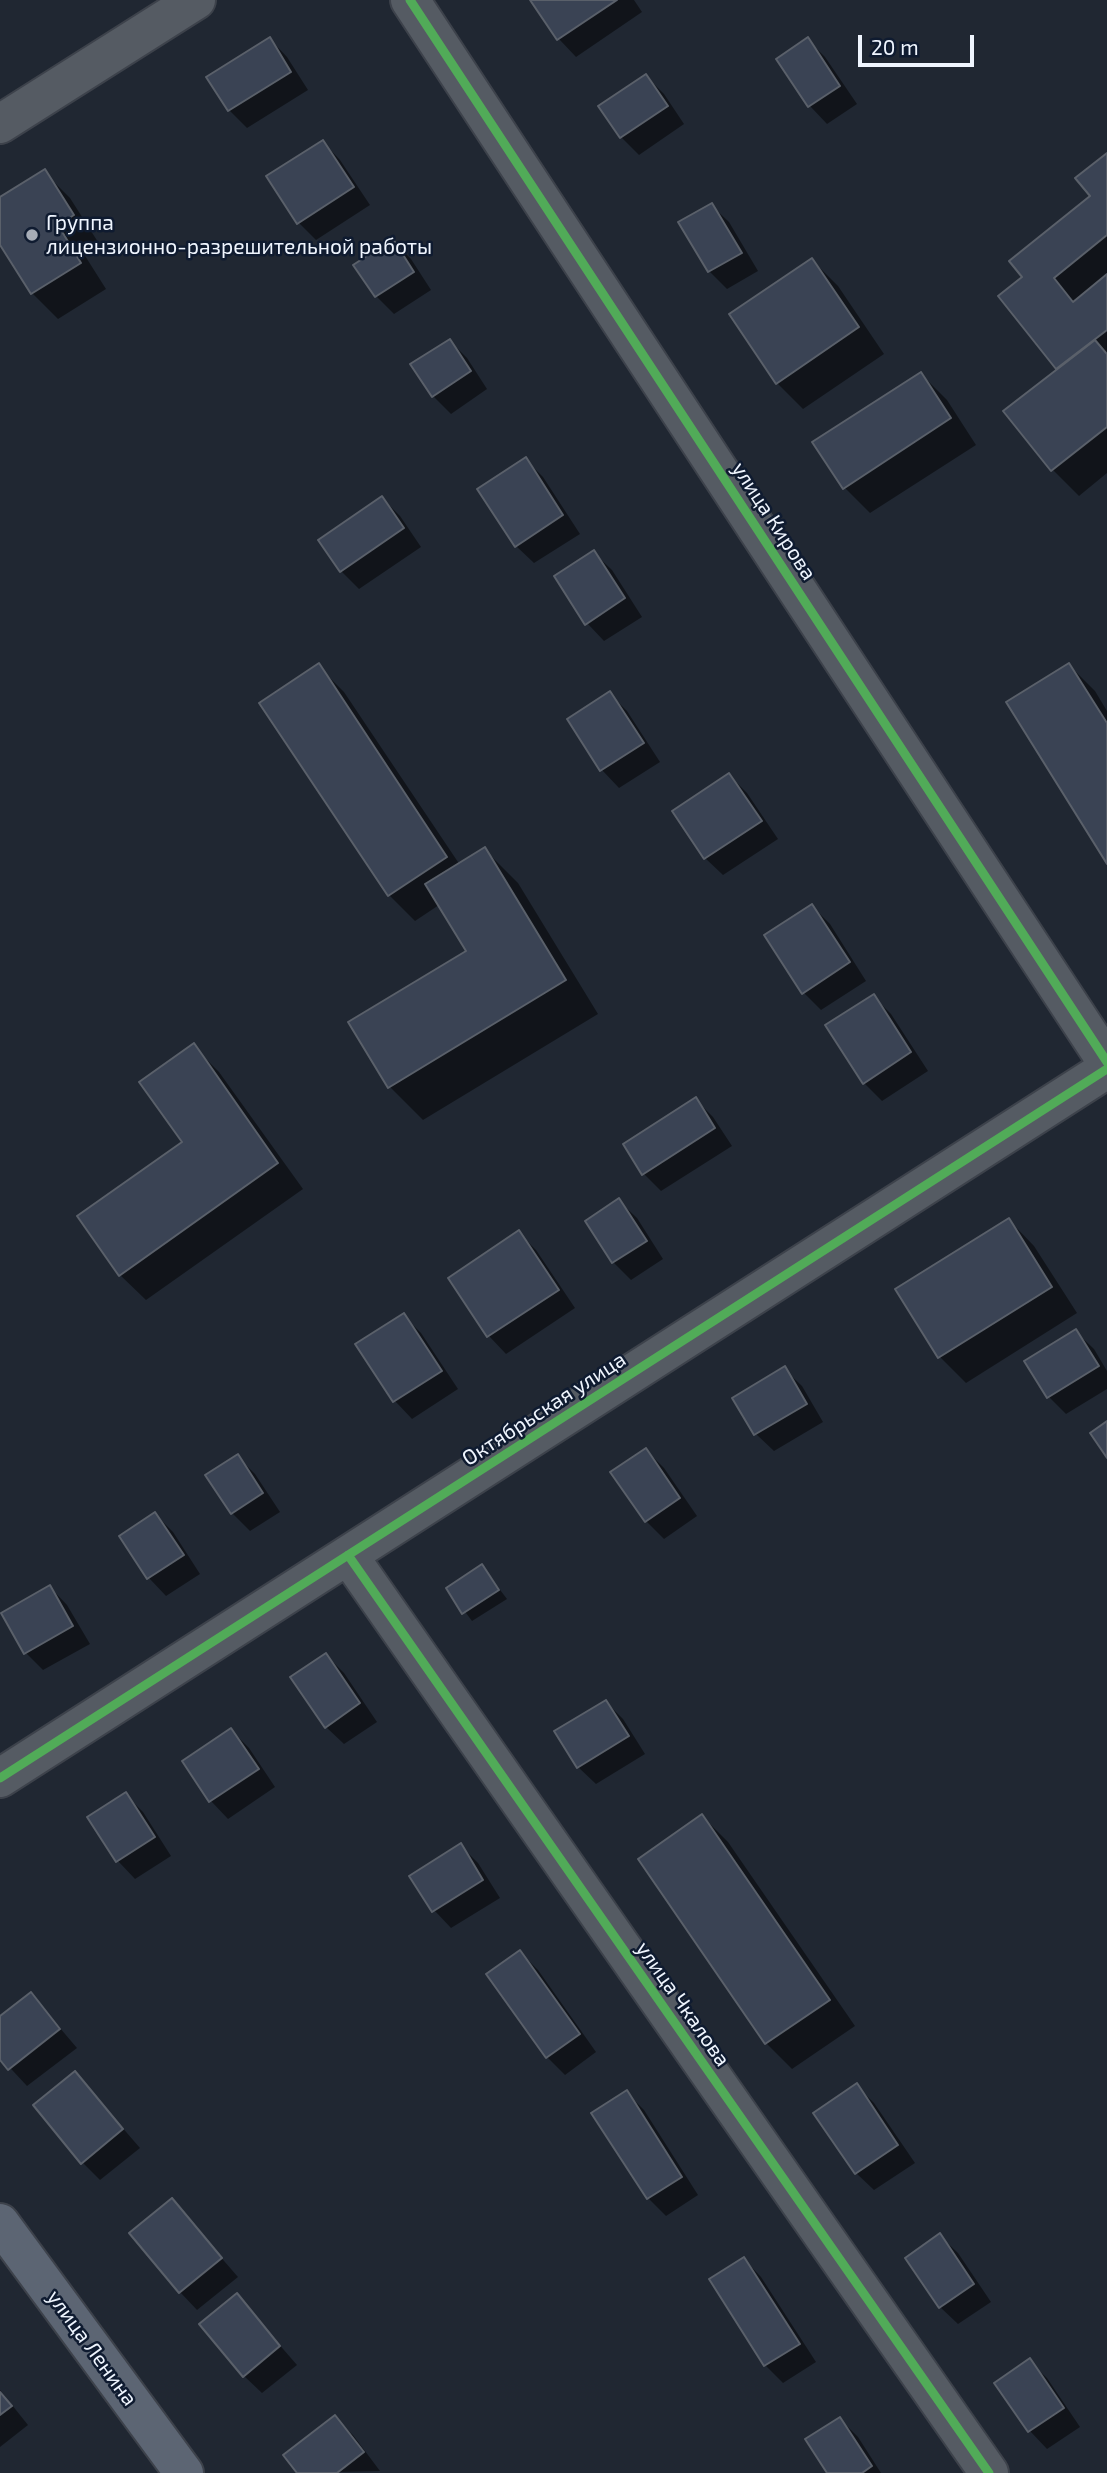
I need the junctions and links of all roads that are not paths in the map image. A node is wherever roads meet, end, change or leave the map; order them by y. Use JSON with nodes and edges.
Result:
{"nodes":[{"id":1,"x":196,"y":0,"type":"edge"},
{"id":2,"x":410,"y":0,"type":"edge"},
{"id":3,"x":0,"y":124,"type":"edge"},
{"id":4,"x":1107,"y":1062,"type":"edge"},
{"id":5,"x":1107,"y":1069,"type":"edge"},
{"id":6,"x":348,"y":1555,"type":"junction"},
{"id":7,"x":0,"y":1778,"type":"edge"},
{"id":8,"x":0,"y":2223,"type":"edge"},
{"id":9,"x":184,"y":2473,"type":"edge"},
{"id":10,"x":989,"y":2473,"type":"edge"}],
"edges":[{"from":1,"to":3,"type":"street"},
{"from":2,"to":4,"type":"street","name":"улица Кирова"},
{"from":5,"to":6,"type":"street","name":"Октябрьская улица"},
{"from":6,"to":7,"type":"street","name":"Октябрьская улица"},
{"from":6,"to":10,"type":"street","name":"улица Чкалова"},
{"from":8,"to":9,"type":"main road","name":"улица Ленина"}]}
